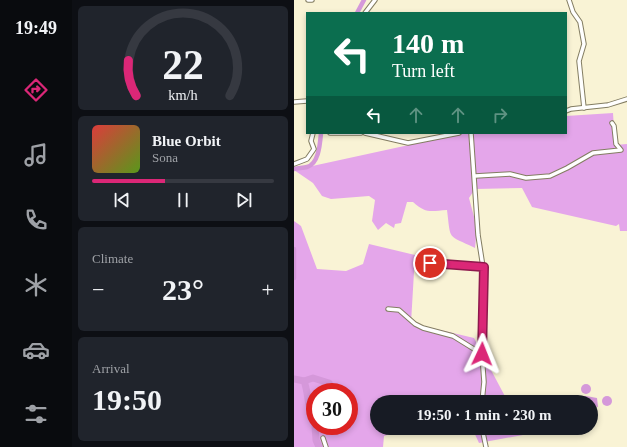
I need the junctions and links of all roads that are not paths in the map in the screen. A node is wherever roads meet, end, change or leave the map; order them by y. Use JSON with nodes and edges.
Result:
{"nodes":[{"id":1,"x":308,"y":0,"type":"edge"},
{"id":2,"x":312,"y":0,"type":"edge"},
{"id":3,"x":375,"y":0,"type":"edge"},
{"id":4,"x":569,"y":0,"type":"edge"},
{"id":5,"x":367,"y":12,"type":"edge"},
{"id":6,"x":627,"y":99,"type":"edge"},
{"id":7,"x":306,"y":101,"type":"edge"},
{"id":8,"x":294,"y":102,"type":"edge"},
{"id":9,"x":584,"y":108,"type":"junction"},
{"id":10,"x":567,"y":111,"type":"edge"},
{"id":11,"x":612,"y":123,"type":"dead end"},
{"id":12,"x":313,"y":134,"type":"edge"},
{"id":13,"x":369,"y":134,"type":"edge"},
{"id":14,"x":454,"y":134,"type":"edge"},
{"id":15,"x":471,"y":134,"type":"edge"},
{"id":16,"x":294,"y":164,"type":"edge"},
{"id":17,"x":475,"y":176,"type":"junction"},
{"id":18,"x":430,"y":263,"type":"dead end"},
{"id":19,"x":484,"y":267,"type":"junction"},
{"id":20,"x":388,"y":309,"type":"dead end"},
{"id":21,"x":482,"y":354,"type":"junction"},
{"id":22,"x":483,"y":395,"type":"edge"},
{"id":23,"x":483,"y":435,"type":"edge"},
{"id":24,"x":324,"y":438,"type":"dead end"},
{"id":25,"x":326,"y":447,"type":"edge"},
{"id":26,"x":486,"y":447,"type":"edge"}],
"edges":[{"from":1,"to":2,"type":"street"},
{"from":3,"to":5,"type":"street"},
{"from":4,"to":9,"type":"street"},
{"from":6,"to":9,"type":"street"},
{"from":7,"to":8,"type":"street"},
{"from":9,"to":10,"type":"street"},
{"from":11,"to":17,"type":"street"},
{"from":12,"to":16,"type":"street"},
{"from":13,"to":14,"type":"street"},
{"from":15,"to":17,"type":"street"},
{"from":17,"to":19,"type":"street"},
{"from":18,"to":19,"type":"street"},
{"from":19,"to":21,"type":"street"},
{"from":20,"to":21,"type":"street"},
{"from":21,"to":22,"type":"street"},
{"from":23,"to":26,"type":"street"},
{"from":24,"to":25,"type":"street"}]}
